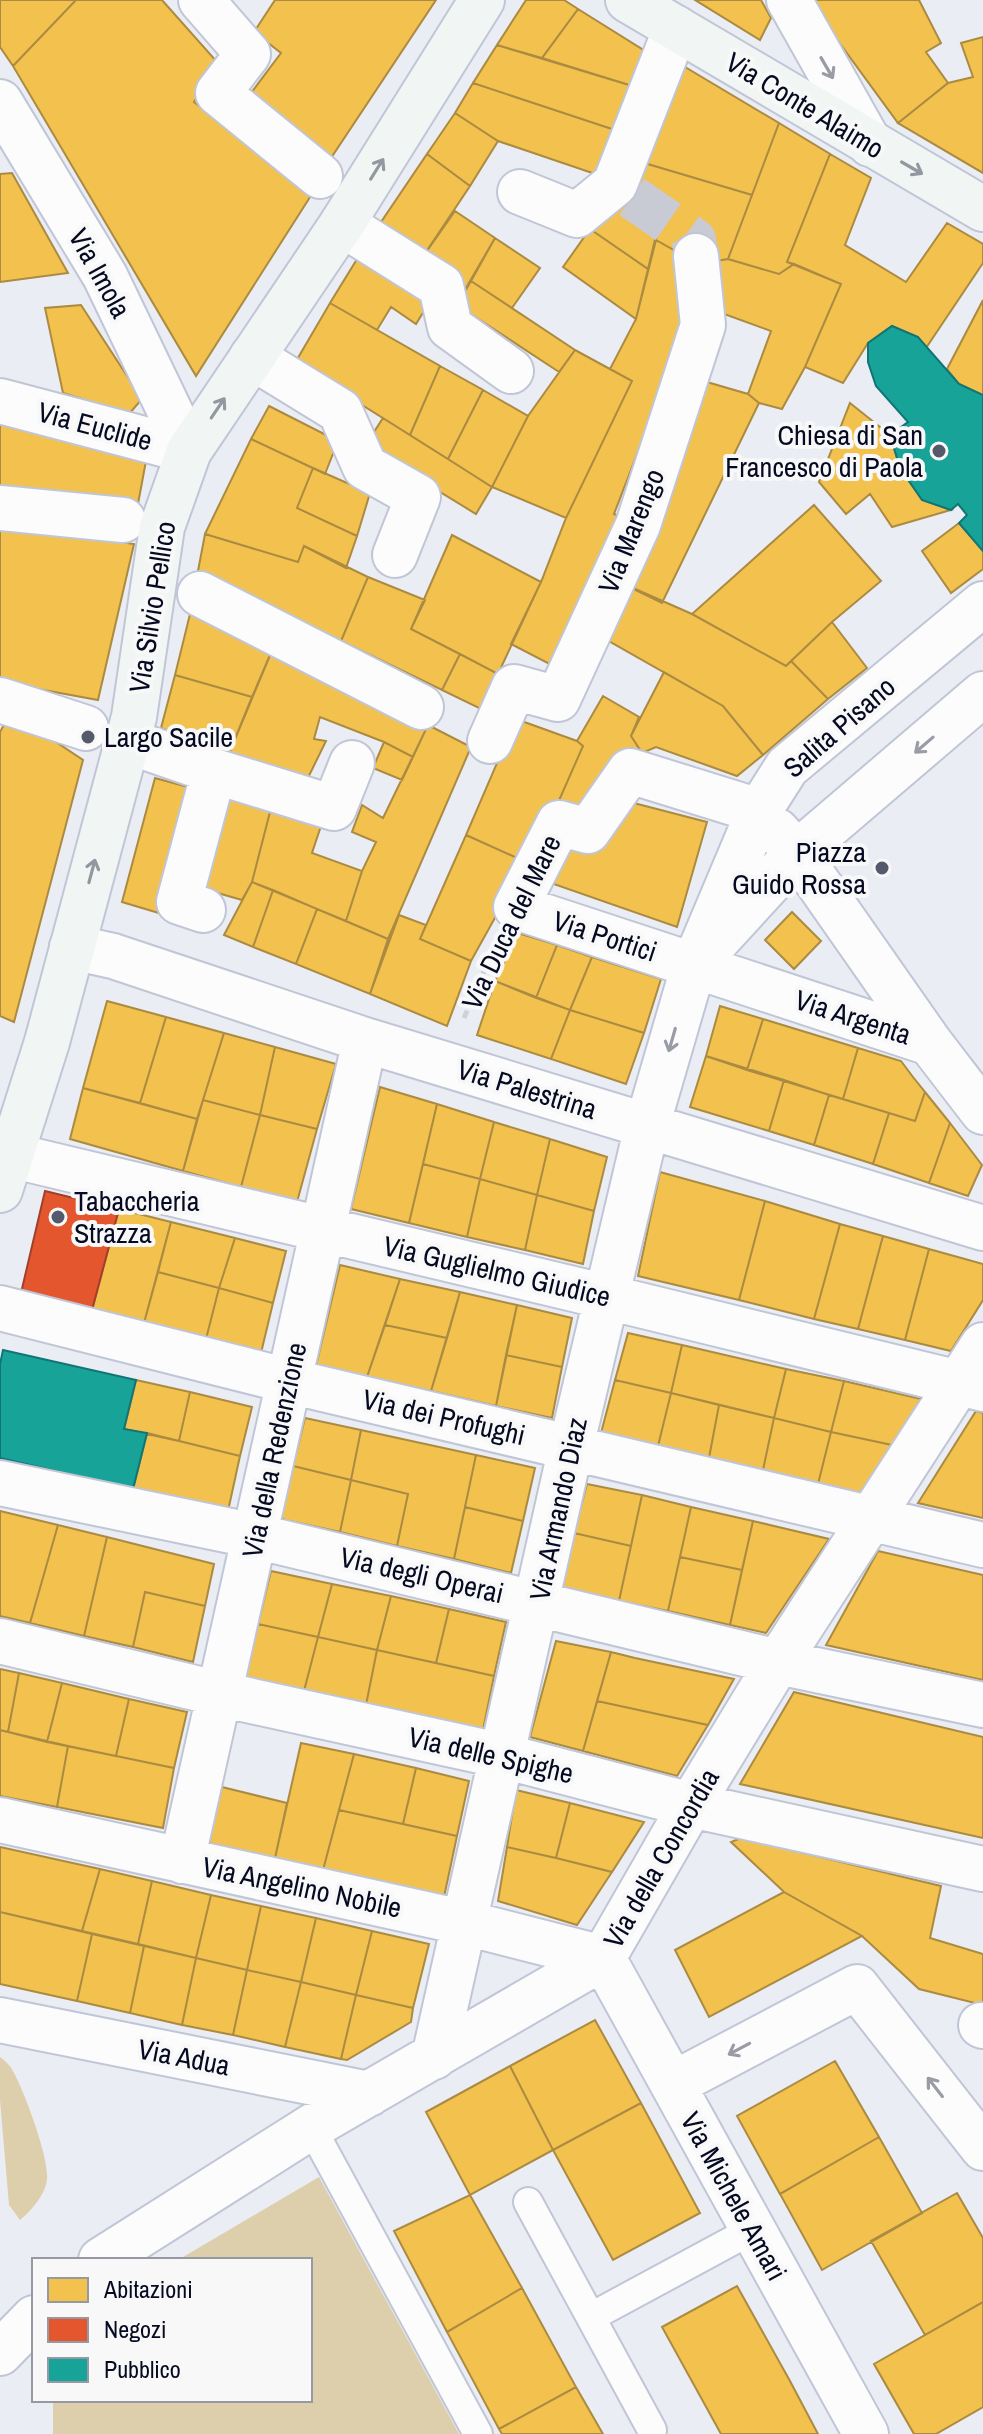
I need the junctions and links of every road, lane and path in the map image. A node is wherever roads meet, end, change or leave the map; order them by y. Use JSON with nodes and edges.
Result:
{"nodes":[{"id":1,"x":201,"y":0,"type":"edge"},
{"id":2,"x":482,"y":0,"type":"edge"},
{"id":3,"x":628,"y":0,"type":"edge"},
{"id":4,"x":789,"y":0,"type":"edge"},
{"id":5,"x":676,"y":28,"type":"junction"},
{"id":6,"x":0,"y":102,"type":"edge"},
{"id":7,"x":870,"y":144,"type":"junction"},
{"id":8,"x":320,"y":176,"type":"dead end"},
{"id":9,"x":520,"y":192,"type":"dead end"},
{"id":10,"x":983,"y":209,"type":"edge"},
{"id":11,"x":342,"y":224,"type":"junction"},
{"id":12,"x":696,"y":256,"type":"tunnel mouth"},
{"id":13,"x":252,"y":357,"type":"junction"},
{"id":14,"x":511,"y":371,"type":"dead end"},
{"id":15,"x":0,"y":401,"type":"edge"},
{"id":16,"x":189,"y":451,"type":"junction"},
{"id":17,"x":0,"y":508,"type":"edge"},
{"id":18,"x":123,"y":520,"type":"dead end"},
{"id":19,"x":395,"y":555,"type":"dead end"},
{"id":20,"x":200,"y":594,"type":"dead end"},
{"id":21,"x":983,"y":604,"type":"edge"},
{"id":22,"x":983,"y":694,"type":"edge"},
{"id":23,"x":0,"y":700,"type":"edge"},
{"id":24,"x":421,"y":707,"type":"dead end"},
{"id":25,"x":86,"y":728,"type":"dead end"},
{"id":26,"x":127,"y":741,"type":"junction"},
{"id":27,"x":490,"y":741,"type":"dead end"},
{"id":28,"x":352,"y":763,"type":"dead end"},
{"id":29,"x":214,"y":771,"type":"junction"},
{"id":30,"x":759,"y":811,"type":"junction"},
{"id":31,"x":797,"y":853,"type":"junction"},
{"id":32,"x":516,"y":907,"type":"junction"},
{"id":33,"x":203,"y":910,"type":"dead end"},
{"id":34,"x":72,"y":947,"type":"junction"},
{"id":35,"x":694,"y":965,"type":"junction"},
{"id":36,"x":365,"y":1040,"type":"junction"},
{"id":37,"x":930,"y":1043,"type":"junction"},
{"id":38,"x":445,"y":1065,"type":"junction"},
{"id":39,"x":983,"y":1112,"type":"edge"},
{"id":40,"x":647,"y":1126,"type":"junction"},
{"id":41,"x":4,"y":1170,"type":"edge"},
{"id":42,"x":983,"y":1228,"type":"edge"},
{"id":43,"x":323,"y":1229,"type":"junction"},
{"id":44,"x":607,"y":1297,"type":"junction"},
{"id":45,"x":0,"y":1308,"type":"edge"},
{"id":46,"x":983,"y":1345,"type":"edge"},
{"id":47,"x":289,"y":1381,"type":"junction"},
{"id":48,"x":970,"y":1387,"type":"edge"},
{"id":49,"x":571,"y":1447,"type":"junction"},
{"id":50,"x":0,"y":1483,"type":"edge"},
{"id":51,"x":870,"y":1520,"type":"junction"},
{"id":52,"x":255,"y":1536,"type":"junction"},
{"id":53,"x":983,"y":1545,"type":"edge"},
{"id":54,"x":537,"y":1602,"type":"junction"},
{"id":55,"x":0,"y":1641,"type":"edge"},
{"id":56,"x":778,"y":1662,"type":"junction"},
{"id":57,"x":220,"y":1694,"type":"junction"},
{"id":58,"x":983,"y":1705,"type":"edge"},
{"id":59,"x":503,"y":1756,"type":"junction"},
{"id":60,"x":691,"y":1805,"type":"junction"},
{"id":61,"x":0,"y":1820,"type":"edge"},
{"id":62,"x":182,"y":1861,"type":"junction"},
{"id":63,"x":983,"y":1869,"type":"edge"},
{"id":64,"x":466,"y":1923,"type":"junction"},
{"id":65,"x":603,"y":1958,"type":"junction"},
{"id":66,"x":0,"y":2020,"type":"edge"},
{"id":67,"x":434,"y":2057,"type":"junction"},
{"id":68,"x":673,"y":2084,"type":"junction"},
{"id":69,"x":369,"y":2094,"type":"junction"},
{"id":70,"x":311,"y":2127,"type":"junction"},
{"id":71,"x":983,"y":2148,"type":"edge"},
{"id":72,"x":528,"y":2202,"type":"dead end"},
{"id":73,"x":752,"y":2230,"type":"junction"},
{"id":74,"x":104,"y":2258,"type":"edge"},
{"id":75,"x":591,"y":2317,"type":"junction"},
{"id":76,"x":32,"y":2320,"type":"edge"},
{"id":77,"x":0,"y":2353,"type":"edge"},
{"id":78,"x":652,"y":2430,"type":"dead end"},
{"id":79,"x":478,"y":2434,"type":"edge"},
{"id":80,"x":866,"y":2434,"type":"edge"}],
"edges":[{"from":1,"to":8,"type":"street"},
{"from":11,"to":2,"type":"street","name":"Via Silvio Pellico","one_way":true},
{"from":3,"to":5,"type":"street","name":"Via Conte Alaimo"},
{"from":4,"to":7,"type":"street","one_way":true},
{"from":5,"to":7,"type":"street","name":"Via Conte Alaimo"},
{"from":5,"to":9,"type":"street"},
{"from":6,"to":16,"type":"street","name":"Via Imola"},
{"from":7,"to":10,"type":"street","name":"Via Conte Alaimo","one_way":true},
{"from":11,"to":13,"type":"street","name":"Via Silvio Pellico"},
{"from":11,"to":14,"type":"street"},
{"from":12,"to":27,"type":"street","name":"Via Marengo"},
{"from":16,"to":13,"type":"street","name":"Via Silvio Pellico","one_way":true},
{"from":13,"to":19,"type":"street"},
{"from":15,"to":16,"type":"street","name":"Via Euclide"},
{"from":16,"to":26,"type":"street","name":"Via Silvio Pellico"},
{"from":17,"to":18,"type":"street"},
{"from":20,"to":24,"type":"street"},
{"from":21,"to":30,"type":"street","name":"Salita Pisano"},
{"from":22,"to":31,"type":"street","one_way":true},
{"from":23,"to":25,"type":"street"},
{"from":26,"to":29,"type":"street"},
{"from":34,"to":26,"type":"street","name":"Via Silvio Pellico","one_way":true},
{"from":28,"to":29,"type":"street"},
{"from":29,"to":33,"type":"street"},
{"from":30,"to":31,"type":"street"},
{"from":30,"to":32,"type":"street","name":"Via Duca del Mare"},
{"from":30,"to":35,"type":"street","name":"Salita Pisano"},
{"from":31,"to":35,"type":"street"},
{"from":31,"to":37,"type":"street"},
{"from":32,"to":35,"type":"street","name":"Via Portici"},
{"from":32,"to":38,"type":"path","name":"Via Duca del Mare"},
{"from":34,"to":36,"type":"street","name":"Via Palestrina"},
{"from":34,"to":41,"type":"street","name":"Via Silvio Pellico"},
{"from":35,"to":37,"type":"street","name":"Via Argenta"},
{"from":35,"to":40,"type":"street","name":"Via Armando Diaz","one_way":true},
{"from":36,"to":38,"type":"street","name":"Via Palestrina"},
{"from":36,"to":43,"type":"street","name":"Via della Redenzione"},
{"from":37,"to":39,"type":"street","name":"Via Argenta"},
{"from":38,"to":40,"type":"street","name":"Via Palestrina"},
{"from":40,"to":42,"type":"street","name":"Via Palestrina"},
{"from":40,"to":44,"type":"street","name":"Via Armando Diaz"},
{"from":41,"to":43,"type":"street","name":"Via Guglielmo Giudice"},
{"from":43,"to":44,"type":"street","name":"Via Guglielmo Giudice"},
{"from":43,"to":47,"type":"street","name":"Via della Redenzione"},
{"from":44,"to":48,"type":"street","name":"Via Guglielmo Giudice"},
{"from":44,"to":49,"type":"street","name":"Via Armando Diaz"},
{"from":45,"to":47,"type":"street","name":"Via dei Profughi"},
{"from":46,"to":48,"type":"street","name":"Via della Concordia"},
{"from":47,"to":49,"type":"street","name":"Via dei Profughi"},
{"from":47,"to":52,"type":"street","name":"Via della Redenzione"},
{"from":48,"to":51,"type":"street","name":"Via della Concordia"},
{"from":49,"to":51,"type":"street","name":"Via dei Profughi"},
{"from":49,"to":54,"type":"street","name":"Via Armando Diaz"},
{"from":50,"to":52,"type":"street","name":"Via degli Operai"},
{"from":51,"to":53,"type":"street","name":"Via dei Profughi"},
{"from":51,"to":56,"type":"street","name":"Via della Concordia"},
{"from":52,"to":54,"type":"street","name":"Via degli Operai"},
{"from":52,"to":57,"type":"street","name":"Via della Redenzione"},
{"from":54,"to":56,"type":"street","name":"Via degli Operai"},
{"from":54,"to":59,"type":"street","name":"Via Armando Diaz"},
{"from":55,"to":57,"type":"street","name":"Via delle Spighe"},
{"from":56,"to":58,"type":"street","name":"Via degli Operai"},
{"from":56,"to":60,"type":"street","name":"Via della Concordia"},
{"from":57,"to":59,"type":"street","name":"Via delle Spighe"},
{"from":57,"to":62,"type":"street","name":"Via della Redenzione"},
{"from":59,"to":60,"type":"street","name":"Via delle Spighe"},
{"from":59,"to":64,"type":"street","name":"Via Armando Diaz"},
{"from":60,"to":63,"type":"street","name":"Via delle Spighe"},
{"from":60,"to":65,"type":"street","name":"Via della Concordia"},
{"from":61,"to":62,"type":"street","name":"Via Angelino Nobile"},
{"from":62,"to":64,"type":"street","name":"Via Angelino Nobile"},
{"from":64,"to":65,"type":"street","name":"Via Angelino Nobile"},
{"from":64,"to":67,"type":"street","name":"Via Armando Diaz"},
{"from":65,"to":67,"type":"street","name":"Via della Concordia"},
{"from":65,"to":68,"type":"street","name":"Via Michele Amari"},
{"from":66,"to":69,"type":"street","name":"Via Adua"},
{"from":67,"to":69,"type":"street","name":"Via della Concordia"},
{"from":71,"to":68,"type":"street","one_way":true},
{"from":68,"to":73,"type":"street","name":"Via Michele Amari"},
{"from":69,"to":70,"type":"street","name":"Via della Concordia"},
{"from":70,"to":74,"type":"street","name":"Via della Concordia"},
{"from":70,"to":79,"type":"lane"},
{"from":72,"to":75,"type":"lane"},
{"from":73,"to":75,"type":"lane"},
{"from":73,"to":80,"type":"street","name":"Via Michele Amari"},
{"from":75,"to":78,"type":"lane"},
{"from":76,"to":77,"type":"street"}]}
